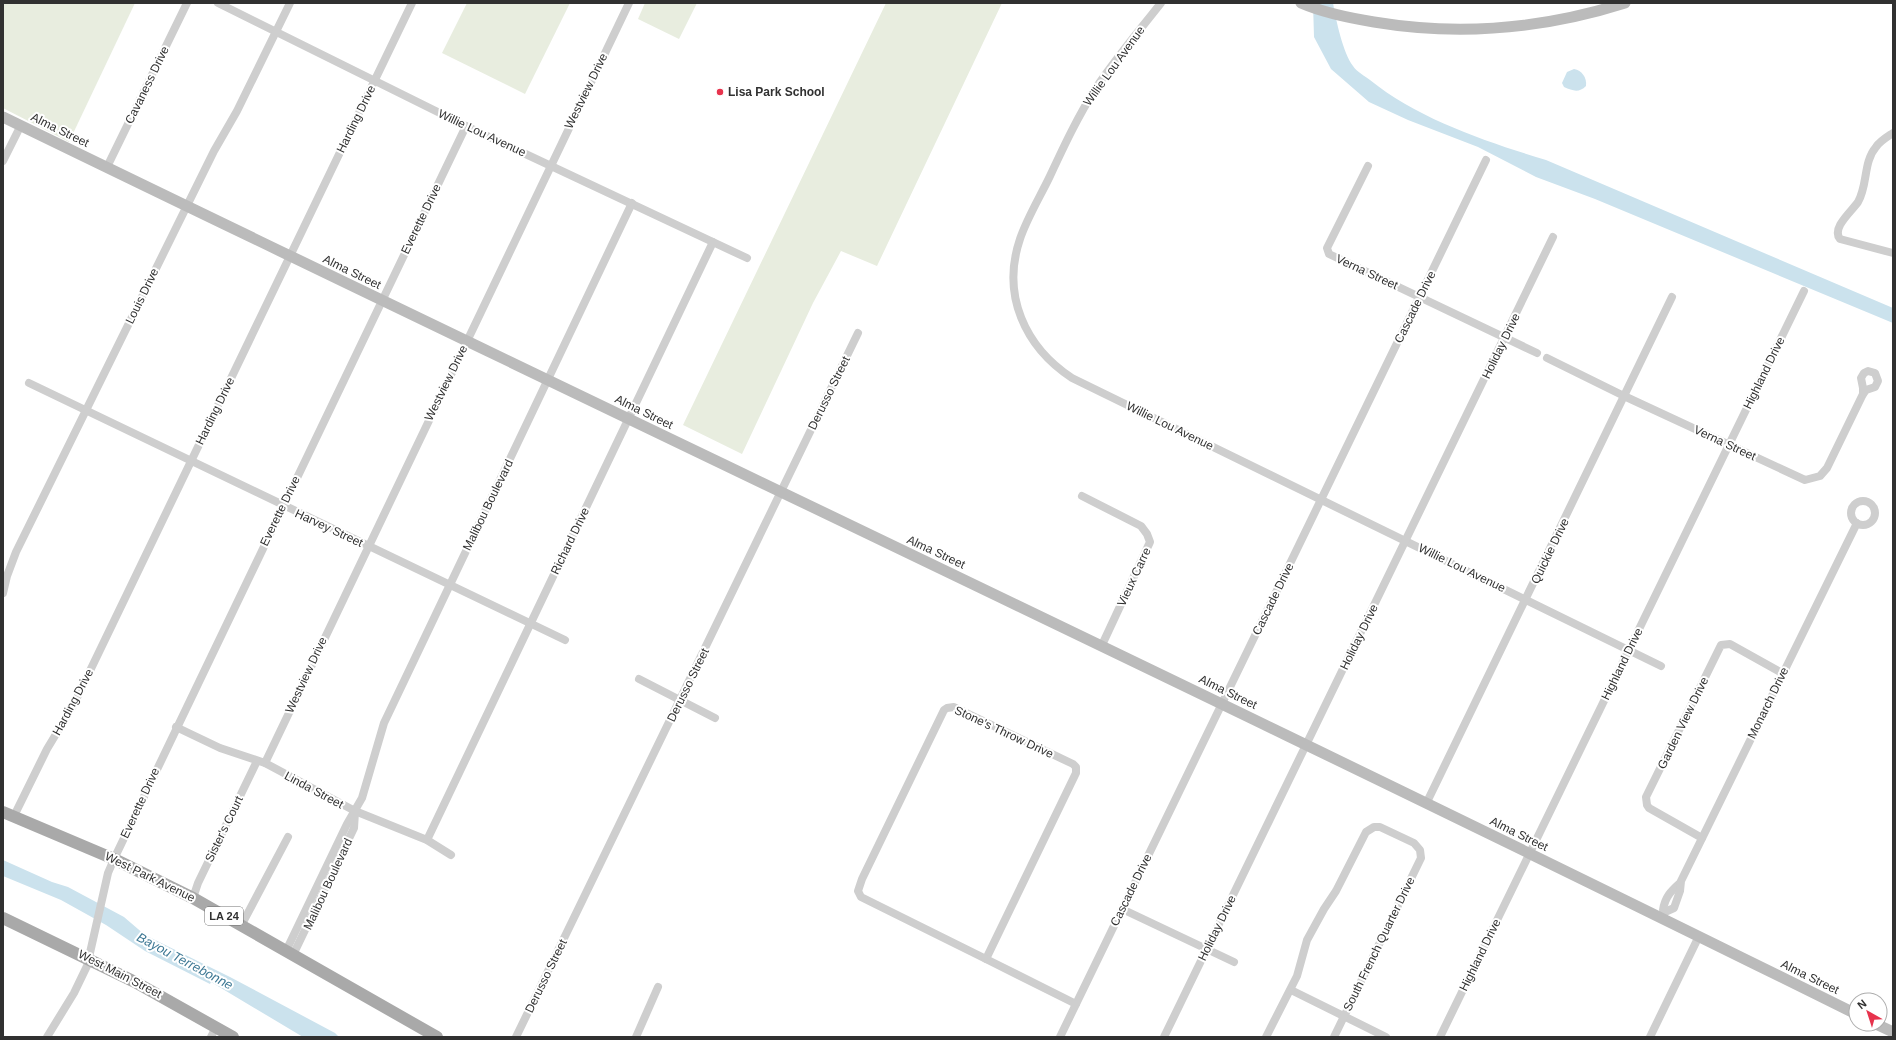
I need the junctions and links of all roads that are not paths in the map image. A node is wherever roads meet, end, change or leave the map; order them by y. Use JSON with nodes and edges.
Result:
{"nodes":[{"id":1,"x":187,"y":3,"type":"edge"},
{"id":2,"x":218,"y":3,"type":"edge"},
{"id":3,"x":290,"y":3,"type":"edge"},
{"id":4,"x":412,"y":3,"type":"edge"},
{"id":5,"x":628,"y":3,"type":"edge"},
{"id":6,"x":1161,"y":3,"type":"edge"},
{"id":7,"x":1301,"y":3,"type":"edge"},
{"id":8,"x":1625,"y":3,"type":"edge"},
{"id":9,"x":276,"y":32,"type":"junction"},
{"id":10,"x":375,"y":80,"type":"junction"},
{"id":11,"x":3,"y":117,"type":"edge"},
{"id":12,"x":21,"y":125,"type":"junction"},
{"id":13,"x":466,"y":126,"type":"junction"},
{"id":14,"x":1893,"y":133,"type":"edge"},
{"id":15,"x":1486,"y":160,"type":"dead end"},
{"id":16,"x":3,"y":161,"type":"edge"},
{"id":17,"x":551,"y":165,"type":"junction"},
{"id":18,"x":1368,"y":166,"type":"dead end"},
{"id":19,"x":107,"y":167,"type":"junction"},
{"id":20,"x":632,"y":203,"type":"junction"},
{"id":21,"x":186,"y":206,"type":"junction"},
{"id":22,"x":1554,"y":237,"type":"dead end"},
{"id":23,"x":713,"y":242,"type":"junction"},
{"id":24,"x":1893,"y":253,"type":"edge"},
{"id":25,"x":290,"y":256,"type":"junction"},
{"id":26,"x":747,"y":258,"type":"dead end"},
{"id":27,"x":1804,"y":291,"type":"dead end"},
{"id":28,"x":1420,"y":297,"type":"junction"},
{"id":29,"x":1672,"y":297,"type":"dead end"},
{"id":30,"x":381,"y":301,"type":"junction"},
{"id":31,"x":858,"y":333,"type":"dead end"},
{"id":32,"x":1505,"y":338,"type":"junction"},
{"id":33,"x":467,"y":341,"type":"junction"},
{"id":34,"x":1537,"y":353,"type":"dead end"},
{"id":35,"x":1547,"y":358,"type":"dead end"},
{"id":36,"x":548,"y":380,"type":"junction"},
{"id":37,"x":29,"y":383,"type":"dead end"},
{"id":38,"x":1863,"y":394,"type":"dead end"},
{"id":39,"x":1624,"y":396,"type":"junction"},
{"id":40,"x":85,"y":410,"type":"junction"},
{"id":41,"x":629,"y":419,"type":"junction"},
{"id":42,"x":1728,"y":445,"type":"junction"},
{"id":43,"x":191,"y":461,"type":"junction"},
{"id":44,"x":781,"y":492,"type":"junction"},
{"id":45,"x":1082,"y":496,"type":"dead end"},
{"id":46,"x":1322,"y":500,"type":"junction"},
{"id":47,"x":283,"y":506,"type":"junction"},
{"id":48,"x":1856,"y":522,"type":"dead end"},
{"id":49,"x":1406,"y":541,"type":"junction"},
{"id":50,"x":368,"y":546,"type":"junction"},
{"id":51,"x":450,"y":585,"type":"junction"},
{"id":52,"x":3,"y":593,"type":"edge"},
{"id":53,"x":1526,"y":599,"type":"junction"},
{"id":54,"x":531,"y":624,"type":"junction"},
{"id":55,"x":565,"y":640,"type":"dead end"},
{"id":56,"x":1102,"y":645,"type":"junction"},
{"id":57,"x":1628,"y":650,"type":"junction"},
{"id":58,"x":1661,"y":666,"type":"dead end"},
{"id":59,"x":1782,"y":673,"type":"junction"},
{"id":60,"x":640,"y":679,"type":"dead end"},
{"id":61,"x":680,"y":700,"type":"junction"},
{"id":62,"x":1222,"y":704,"type":"junction"},
{"id":63,"x":715,"y":718,"type":"dead end"},
{"id":64,"x":176,"y":727,"type":"junction"},
{"id":65,"x":1306,"y":745,"type":"junction"},
{"id":66,"x":261,"y":762,"type":"junction"},
{"id":67,"x":1426,"y":804,"type":"junction"},
{"id":68,"x":355,"y":811,"type":"junction"},
{"id":69,"x":9,"y":814,"type":"edge"},
{"id":70,"x":288,"y":837,"type":"dead end"},
{"id":71,"x":1702,"y":838,"type":"junction"},
{"id":72,"x":428,"y":840,"type":"junction"},
{"id":73,"x":1529,"y":853,"type":"junction"},
{"id":74,"x":451,"y":854,"type":"dead end"},
{"id":75,"x":114,"y":859,"type":"junction"},
{"id":76,"x":193,"y":898,"type":"junction"},
{"id":77,"x":1122,"y":909,"type":"junction"},
{"id":78,"x":1664,"y":915,"type":"junction"},
{"id":79,"x":4,"y":921,"type":"edge"},
{"id":80,"x":241,"y":926,"type":"junction"},
{"id":81,"x":1699,"y":936,"type":"junction"},
{"id":82,"x":1207,"y":949,"type":"junction"},
{"id":83,"x":290,"y":953,"type":"junction"},
{"id":84,"x":90,"y":958,"type":"junction"},
{"id":85,"x":986,"y":959,"type":"junction"},
{"id":86,"x":1234,"y":962,"type":"dead end"},
{"id":87,"x":658,"y":987,"type":"dead end"},
{"id":88,"x":1291,"y":990,"type":"junction"},
{"id":89,"x":1076,"y":1004,"type":"junction"},
{"id":90,"x":1848,"y":1010,"type":"edge"},
{"id":91,"x":1344,"y":1016,"type":"junction"},
{"id":92,"x":213,"y":1032,"type":"edge"},
{"id":93,"x":47,"y":1037,"type":"edge"},
{"id":94,"x":233,"y":1037,"type":"edge"},
{"id":95,"x":437,"y":1037,"type":"edge"},
{"id":96,"x":516,"y":1037,"type":"edge"},
{"id":97,"x":636,"y":1037,"type":"edge"},
{"id":98,"x":1060,"y":1037,"type":"edge"},
{"id":99,"x":1164,"y":1037,"type":"edge"},
{"id":100,"x":1266,"y":1037,"type":"edge"},
{"id":101,"x":1334,"y":1037,"type":"edge"},
{"id":102,"x":1386,"y":1037,"type":"edge"},
{"id":103,"x":1440,"y":1037,"type":"edge"},
{"id":104,"x":1650,"y":1037,"type":"edge"}],
"edges":[{"from":1,"to":19,"type":"street","name":"Cavaness Drive"},
{"from":2,"to":9,"type":"street","name":"Willie Lou Avenue"},
{"from":3,"to":9,"type":"street","name":"Louis Drive"},
{"from":4,"to":10,"type":"street","name":"Harding Drive"},
{"from":5,"to":17,"type":"street","name":"Westview Drive"},
{"from":6,"to":46,"type":"street","name":"Willie Lou Avenue"},
{"from":7,"to":8,"type":"street"},
{"from":9,"to":10,"type":"street","name":"Willie Lou Avenue"},
{"from":9,"to":21,"type":"street","name":"Louis Drive"},
{"from":10,"to":13,"type":"street","name":"Willie Lou Avenue"},
{"from":10,"to":25,"type":"street","name":"Harding Drive"},
{"from":11,"to":12,"type":"street","name":"Alma Street"},
{"from":12,"to":16,"type":"street"},
{"from":12,"to":19,"type":"street","name":"Alma Street"},
{"from":13,"to":17,"type":"street","name":"Willie Lou Avenue"},
{"from":13,"to":30,"type":"street","name":"Everette Drive"},
{"from":14,"to":24,"type":"street"},
{"from":15,"to":28,"type":"street","name":"Cascade Drive"},
{"from":17,"to":20,"type":"street","name":"Willie Lou Avenue"},
{"from":17,"to":33,"type":"street","name":"Westview Drive"},
{"from":18,"to":28,"type":"street","name":"Verna Street"},
{"from":19,"to":21,"type":"street","name":"Alma Street"},
{"from":20,"to":23,"type":"street","name":"Willie Lou Avenue"},
{"from":20,"to":36,"type":"street","name":"Malibou Boulevard"},
{"from":21,"to":25,"type":"street","name":"Alma Street"},
{"from":21,"to":40,"type":"street","name":"Louis Drive"},
{"from":22,"to":32,"type":"street","name":"Holiday Drive"},
{"from":23,"to":26,"type":"street","name":"Willie Lou Avenue"},
{"from":23,"to":41,"type":"street","name":"Richard Drive"},
{"from":25,"to":30,"type":"street","name":"Alma Street"},
{"from":25,"to":43,"type":"street","name":"Harding Drive"},
{"from":27,"to":42,"type":"street","name":"Highland Drive"},
{"from":28,"to":32,"type":"street","name":"Verna Street"},
{"from":28,"to":46,"type":"street","name":"Cascade Drive"},
{"from":29,"to":39,"type":"street","name":"Quickie Drive"},
{"from":30,"to":33,"type":"street","name":"Alma Street"},
{"from":30,"to":47,"type":"street","name":"Everette Drive"},
{"from":31,"to":44,"type":"street","name":"Derusso Street"},
{"from":32,"to":34,"type":"street","name":"Verna Street"},
{"from":32,"to":49,"type":"street","name":"Holiday Drive"},
{"from":33,"to":36,"type":"street","name":"Alma Street"},
{"from":33,"to":50,"type":"street","name":"Westview Drive"},
{"from":35,"to":39,"type":"street","name":"Verna Street"},
{"from":36,"to":41,"type":"street","name":"Alma Street"},
{"from":36,"to":51,"type":"street","name":"Malibou Boulevard"},
{"from":37,"to":40,"type":"street","name":"Harvey Street"},
{"from":38,"to":42,"type":"street","name":"Verna Street"},
{"from":39,"to":42,"type":"street","name":"Verna Street"},
{"from":39,"to":53,"type":"street","name":"Quickie Drive"},
{"from":40,"to":43,"type":"street","name":"Harvey Street"},
{"from":40,"to":52,"type":"street","name":"Louis Drive"},
{"from":41,"to":44,"type":"street","name":"Alma Street"},
{"from":41,"to":54,"type":"street","name":"Richard Drive"},
{"from":42,"to":57,"type":"street","name":"Highland Drive"},
{"from":43,"to":47,"type":"street","name":"Harvey Street"},
{"from":43,"to":69,"type":"street","name":"Harding Drive"},
{"from":44,"to":56,"type":"street","name":"Alma Street"},
{"from":44,"to":61,"type":"street","name":"Derusso Street"},
{"from":45,"to":56,"type":"street","name":"Vieux Carre"},
{"from":46,"to":49,"type":"street","name":"Willie Lou Avenue"},
{"from":46,"to":62,"type":"street","name":"Cascade Drive"},
{"from":47,"to":50,"type":"street","name":"Harvey Street"},
{"from":47,"to":64,"type":"street","name":"Everette Drive"},
{"from":48,"to":59,"type":"street","name":"Monarch Drive"},
{"from":49,"to":53,"type":"street","name":"Willie Lou Avenue"},
{"from":49,"to":65,"type":"street","name":"Holiday Drive"},
{"from":50,"to":51,"type":"street","name":"Harvey Street"},
{"from":50,"to":66,"type":"street","name":"Westview Drive"},
{"from":51,"to":54,"type":"street","name":"Harvey Street"},
{"from":51,"to":68,"type":"street","name":"Malibou Boulevard"},
{"from":53,"to":57,"type":"street","name":"Willie Lou Avenue"},
{"from":53,"to":67,"type":"street","name":"Quickie Drive"},
{"from":54,"to":55,"type":"street","name":"Harvey Street"},
{"from":54,"to":72,"type":"street","name":"Richard Drive"},
{"from":56,"to":62,"type":"street","name":"Alma Street"},
{"from":57,"to":58,"type":"street","name":"Willie Lou Avenue"},
{"from":57,"to":73,"type":"street","name":"Highland Drive"},
{"from":59,"to":71,"type":"street","name":"Monarch Drive"},
{"from":59,"to":71,"type":"street","name":"Garden View Drive"},
{"from":60,"to":61,"type":"street"},
{"from":61,"to":63,"type":"street"},
{"from":61,"to":96,"type":"street","name":"Derusso Street"},
{"from":62,"to":65,"type":"street","name":"Alma Street"},
{"from":62,"to":77,"type":"street","name":"Cascade Drive"},
{"from":64,"to":66,"type":"street","name":"Linda Street"},
{"from":64,"to":75,"type":"street","name":"Everette Drive"},
{"from":65,"to":67,"type":"street","name":"Alma Street"},
{"from":65,"to":82,"type":"street","name":"Holiday Drive"},
{"from":66,"to":68,"type":"street","name":"Linda Street"},
{"from":66,"to":76,"type":"street","name":"Sister's Court"},
{"from":67,"to":73,"type":"street","name":"Alma Street"},
{"from":68,"to":72,"type":"street","name":"Linda Street"},
{"from":68,"to":83,"type":"street","name":"Malibou Boulevard"},
{"from":69,"to":75,"type":"main road","name":"West Park Avenue","number":"LA 24"},
{"from":70,"to":80,"type":"street"},
{"from":71,"to":78,"type":"street","name":"Monarch Drive"},
{"from":72,"to":74,"type":"street","name":"Linda Street"},
{"from":73,"to":78,"type":"street","name":"Alma Street"},
{"from":73,"to":103,"type":"street","name":"Highland Drive"},
{"from":75,"to":76,"type":"main road","name":"West Park Avenue","number":"LA 24"},
{"from":75,"to":84,"type":"street","name":"Everette Drive"},
{"from":76,"to":80,"type":"main road","name":"West Park Avenue","number":"LA 24"},
{"from":77,"to":82,"type":"street"},
{"from":77,"to":89,"type":"street","name":"Cascade Drive"},
{"from":78,"to":81,"type":"street","name":"Alma Street"},
{"from":79,"to":84,"type":"main road","name":"West Main Street"},
{"from":80,"to":83,"type":"main road","name":"West Park Avenue","number":"LA 24"},
{"from":81,"to":90,"type":"street","name":"Alma Street"},
{"from":81,"to":104,"type":"street"},
{"from":82,"to":86,"type":"street"},
{"from":82,"to":99,"type":"street","name":"Holiday Drive"},
{"from":83,"to":95,"type":"main road","name":"West Park Avenue","number":"LA 24"},
{"from":84,"to":92,"type":"main road","name":"West Main Street"},
{"from":84,"to":93,"type":"street","name":"Everette Drive"},
{"from":85,"to":85,"type":"street","name":"Stone's Throw Drive"},
{"from":85,"to":89,"type":"street","name":"Stone's Throw Drive"},
{"from":87,"to":97,"type":"street"},
{"from":88,"to":91,"type":"street"},
{"from":88,"to":91,"type":"street","name":"South French Quarter Drive"},
{"from":88,"to":100,"type":"street"},
{"from":89,"to":98,"type":"street","name":"Cascade Drive"},
{"from":91,"to":101,"type":"street","name":"South French Quarter Drive"},
{"from":91,"to":102,"type":"street"},
{"from":92,"to":94,"type":"main road","name":"West Main Street"}]}
